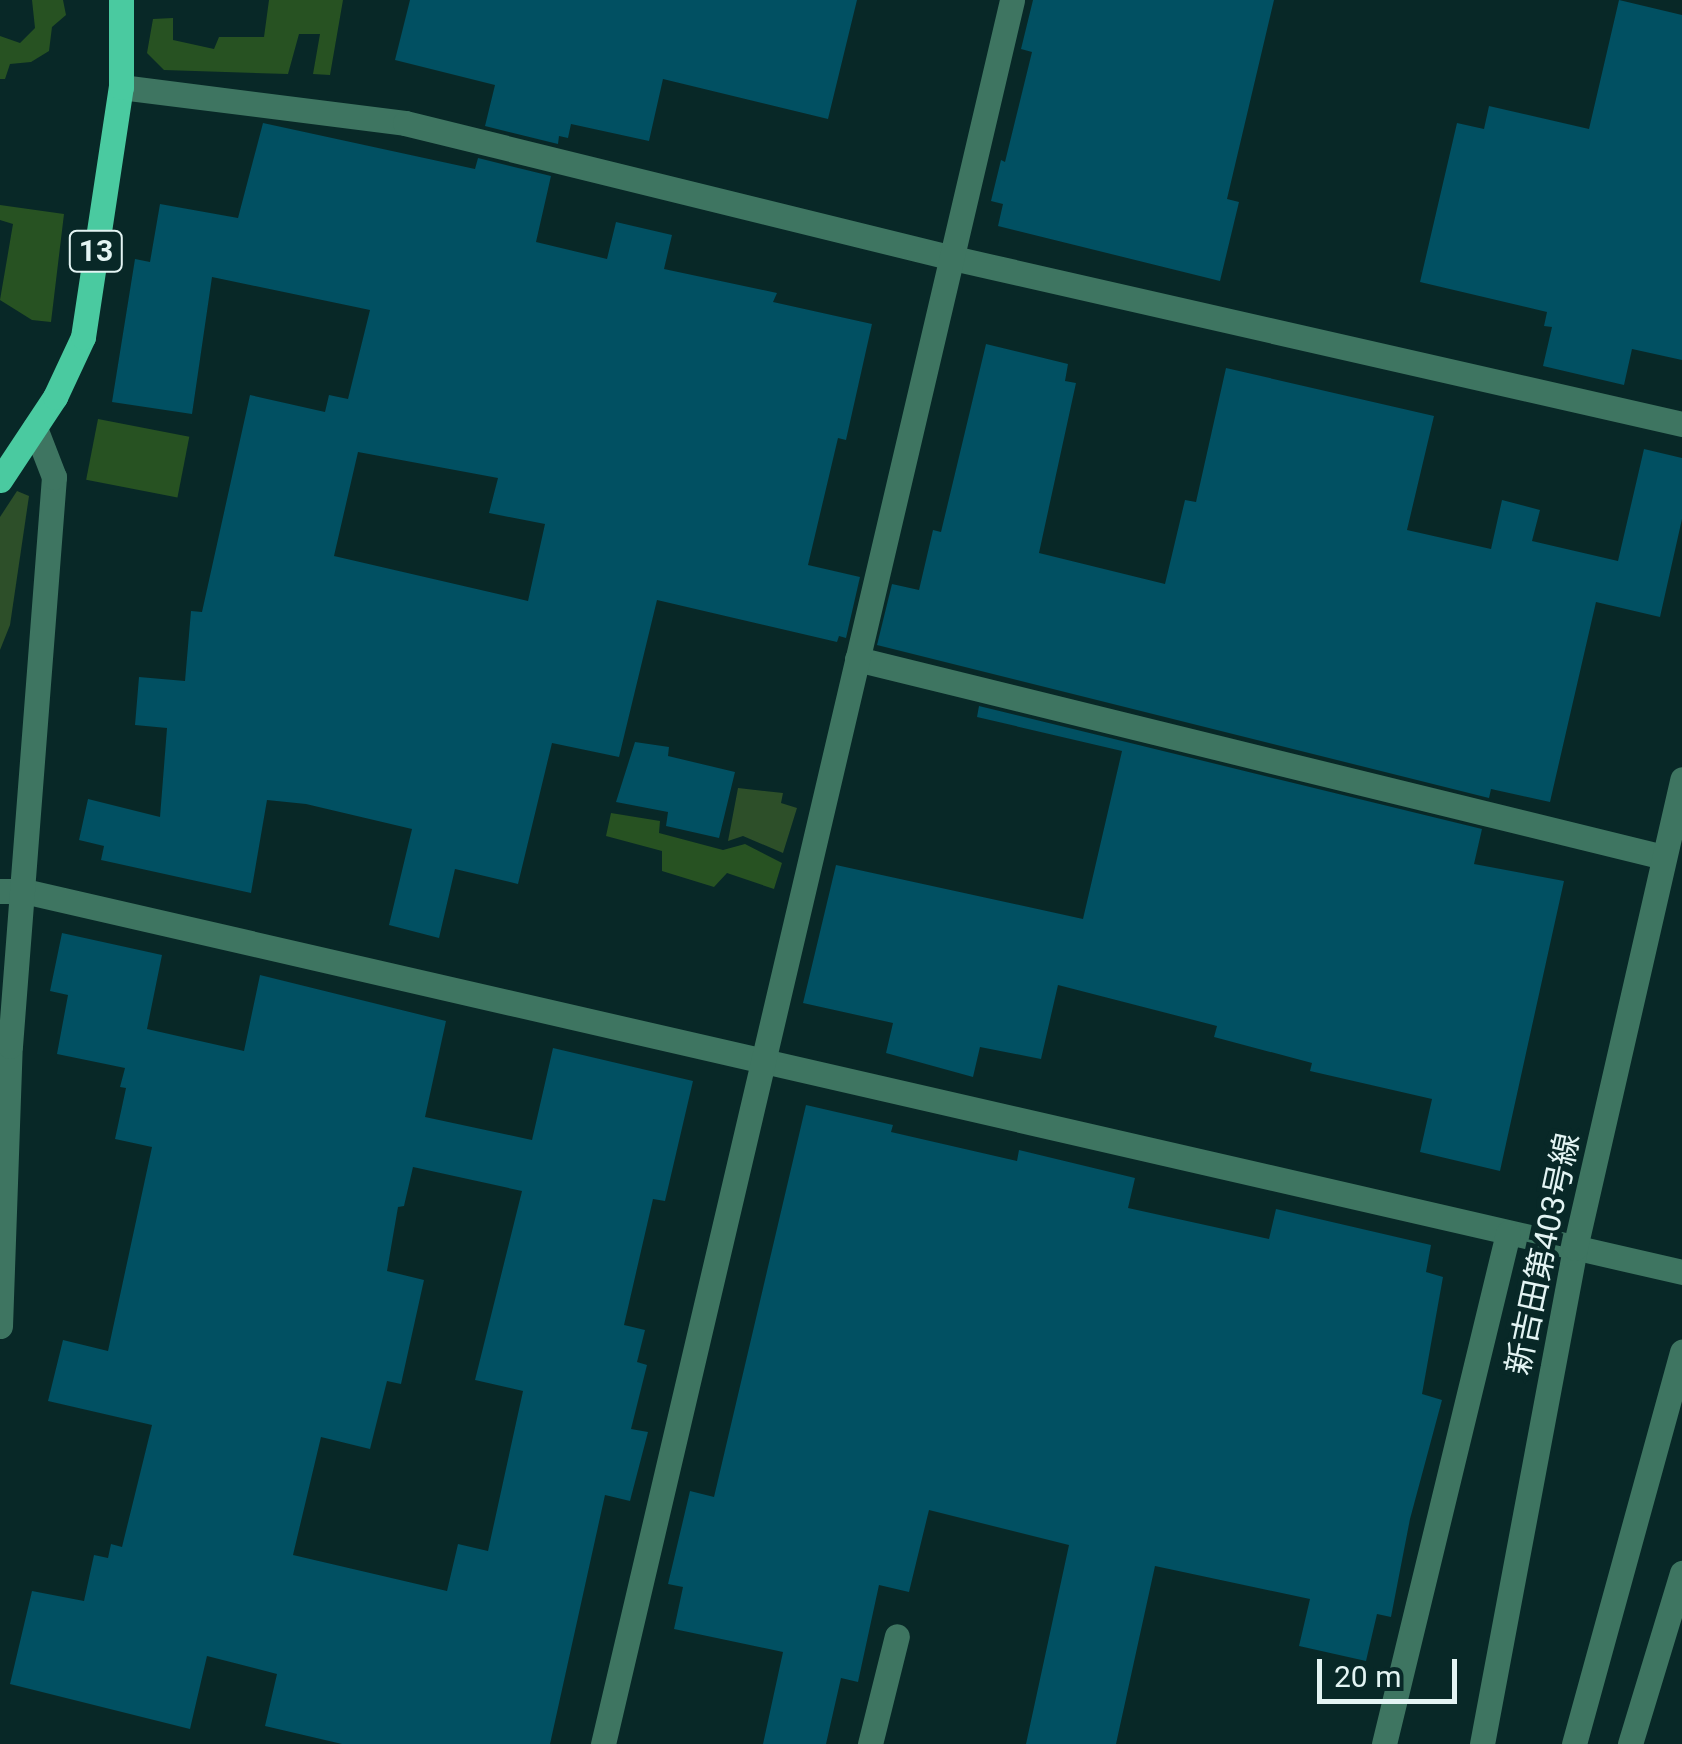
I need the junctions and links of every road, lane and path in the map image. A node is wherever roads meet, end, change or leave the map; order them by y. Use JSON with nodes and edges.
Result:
{"nodes":[{"id":1,"x":120,"y":0,"type":"edge"},
{"id":2,"x":1012,"y":0,"type":"edge"},
{"id":3,"x":122,"y":88,"type":"junction"},
{"id":4,"x":953,"y":258,"type":"junction"},
{"id":5,"x":1682,"y":424,"type":"edge"},
{"id":6,"x":35,"y":428,"type":"junction"},
{"id":7,"x":0,"y":480,"type":"edge"},
{"id":8,"x":857,"y":659,"type":"junction"},
{"id":9,"x":1682,"y":779,"type":"edge"},
{"id":10,"x":1663,"y":857,"type":"junction"},
{"id":11,"x":12,"y":891,"type":"edge"},
{"id":12,"x":5,"y":1046,"type":"edge"},
{"id":13,"x":764,"y":1062,"type":"junction"},
{"id":14,"x":1508,"y":1233,"type":"junction"},
{"id":15,"x":1575,"y":1248,"type":"junction"},
{"id":16,"x":1682,"y":1272,"type":"edge"},
{"id":17,"x":0,"y":1326,"type":"edge"},
{"id":18,"x":1682,"y":1352,"type":"edge"},
{"id":19,"x":1682,"y":1572,"type":"edge"},
{"id":20,"x":897,"y":1636,"type":"dead end"},
{"id":21,"x":603,"y":1744,"type":"edge"},
{"id":22,"x":870,"y":1744,"type":"edge"},
{"id":23,"x":1384,"y":1744,"type":"edge"},
{"id":24,"x":1482,"y":1744,"type":"edge"},
{"id":25,"x":1574,"y":1744,"type":"edge"},
{"id":26,"x":1630,"y":1744,"type":"edge"}],
"edges":[{"from":1,"to":3,"type":"main road","number":"13"},
{"from":2,"to":4,"type":"street"},
{"from":3,"to":4,"type":"street"},
{"from":3,"to":6,"type":"main road","number":"13"},
{"from":4,"to":5,"type":"street"},
{"from":4,"to":8,"type":"street"},
{"from":6,"to":7,"type":"main road","number":"13"},
{"from":6,"to":11,"type":"street"},
{"from":8,"to":10,"type":"street"},
{"from":8,"to":13,"type":"street"},
{"from":9,"to":10,"type":"street","name":"新吉田第403号線"},
{"from":10,"to":15,"type":"street","name":"新吉田第403号線"},
{"from":11,"to":12,"type":"street"},
{"from":11,"to":13,"type":"street"},
{"from":12,"to":17,"type":"street"},
{"from":13,"to":14,"type":"street"},
{"from":13,"to":21,"type":"street"},
{"from":14,"to":15,"type":"street"},
{"from":14,"to":23,"type":"street"},
{"from":15,"to":16,"type":"street"},
{"from":15,"to":24,"type":"street","name":"新吉田第403号線"},
{"from":18,"to":25,"type":"street"},
{"from":19,"to":26,"type":"street"},
{"from":20,"to":22,"type":"street"}]}
